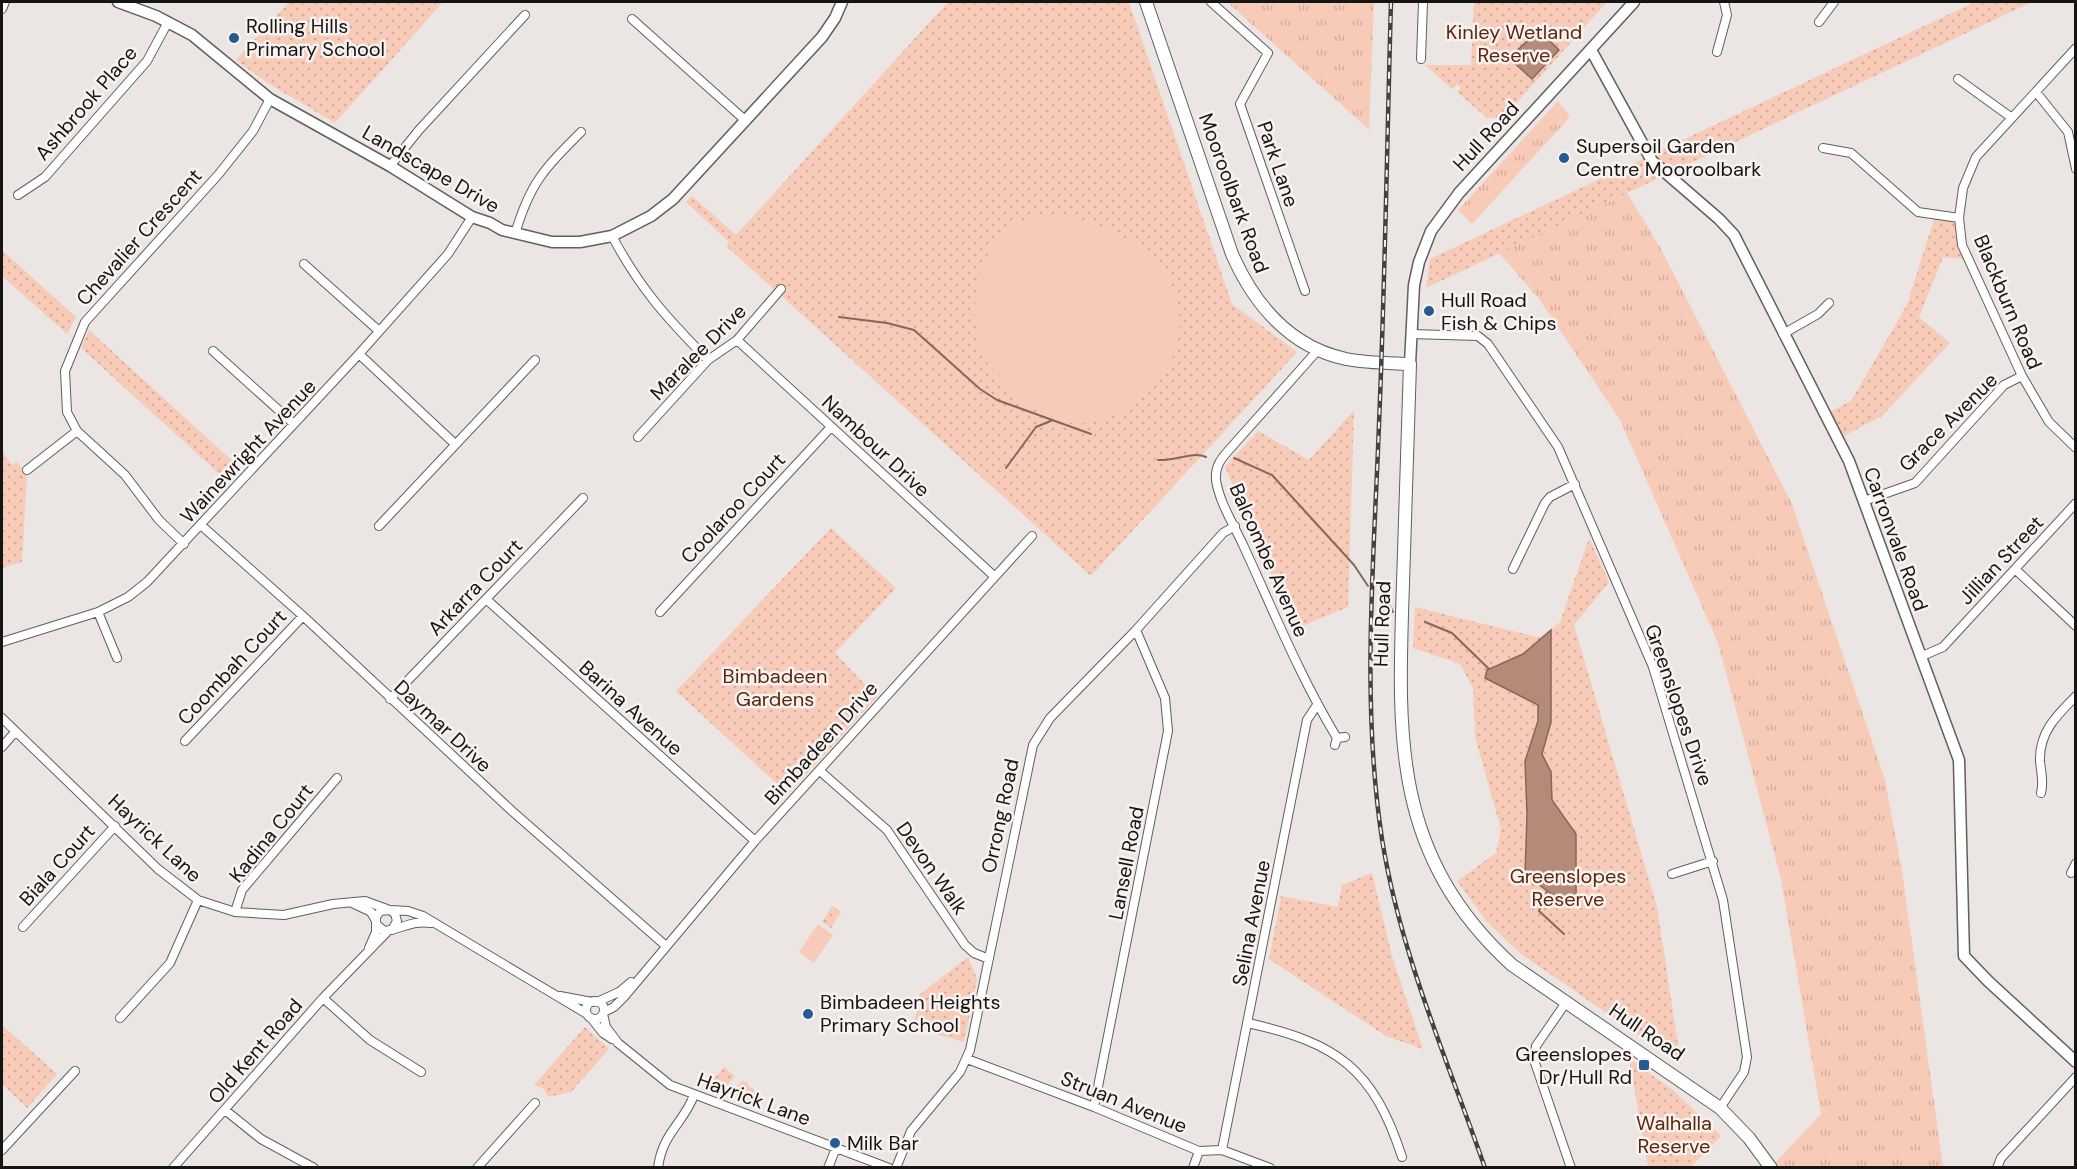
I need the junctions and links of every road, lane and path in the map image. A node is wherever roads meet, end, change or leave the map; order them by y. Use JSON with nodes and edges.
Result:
{"nodes":[{"id":1,"x":5,"y":2,"type":"edge"},
{"id":2,"x":118,"y":2,"type":"edge"},
{"id":3,"x":842,"y":2,"type":"edge"},
{"id":4,"x":1146,"y":2,"type":"edge"},
{"id":5,"x":1211,"y":2,"type":"edge"},
{"id":6,"x":1423,"y":2,"type":"edge"},
{"id":7,"x":1634,"y":2,"type":"edge"},
{"id":8,"x":1724,"y":2,"type":"edge"},
{"id":9,"x":1833,"y":2,"type":"edge"},
{"id":10,"x":2,"y":9,"type":"edge"},
{"id":11,"x":525,"y":15,"type":"dead end"},
{"id":12,"x":632,"y":19,"type":"dead end"},
{"id":13,"x":168,"y":22,"type":"junction"},
{"id":14,"x":1819,"y":22,"type":"dead end"},
{"id":15,"x":2076,"y":48,"type":"edge"},
{"id":16,"x":1591,"y":50,"type":"junction"},
{"id":17,"x":1717,"y":52,"type":"dead end"},
{"id":18,"x":1421,"y":59,"type":"dead end"},
{"id":19,"x":1958,"y":79,"type":"dead end"},
{"id":20,"x":2036,"y":92,"type":"junction"},
{"id":21,"x":270,"y":99,"type":"junction"},
{"id":22,"x":2012,"y":118,"type":"junction"},
{"id":23,"x":746,"y":121,"type":"junction"},
{"id":24,"x":581,"y":132,"type":"dead end"},
{"id":25,"x":1823,"y":148,"type":"dead end"},
{"id":26,"x":390,"y":166,"type":"junction"},
{"id":27,"x":2076,"y":168,"type":"edge"},
{"id":28,"x":18,"y":195,"type":"dead end"},
{"id":29,"x":472,"y":217,"type":"junction"},
{"id":30,"x":1959,"y":218,"type":"junction"},
{"id":31,"x":515,"y":234,"type":"junction"},
{"id":32,"x":612,"y":236,"type":"junction"},
{"id":33,"x":303,"y":264,"type":"dead end"},
{"id":34,"x":781,"y":289,"type":"dead end"},
{"id":35,"x":1305,"y":291,"type":"dead end"},
{"id":36,"x":1829,"y":303,"type":"dead end"},
{"id":37,"x":379,"y":331,"type":"junction"},
{"id":38,"x":1411,"y":334,"type":"junction"},
{"id":39,"x":1783,"y":334,"type":"junction"},
{"id":40,"x":737,"y":340,"type":"junction"},
{"id":41,"x":1318,"y":350,"type":"junction"},
{"id":42,"x":213,"y":351,"type":"dead end"},
{"id":43,"x":359,"y":354,"type":"junction"},
{"id":44,"x":535,"y":360,"type":"dead end"},
{"id":45,"x":708,"y":360,"type":"junction"},
{"id":46,"x":1410,"y":364,"type":"junction"},
{"id":47,"x":2022,"y":376,"type":"junction"},
{"id":48,"x":294,"y":424,"type":"junction"},
{"id":49,"x":831,"y":427,"type":"junction"},
{"id":50,"x":77,"y":431,"type":"junction"},
{"id":51,"x":638,"y":437,"type":"dead end"},
{"id":52,"x":455,"y":444,"type":"junction"},
{"id":53,"x":2076,"y":448,"type":"edge"},
{"id":54,"x":27,"y":470,"type":"dead end"},
{"id":55,"x":1575,"y":484,"type":"junction"},
{"id":56,"x":583,"y":498,"type":"dead end"},
{"id":57,"x":1864,"y":501,"type":"junction"},
{"id":58,"x":2076,"y":503,"type":"edge"},
{"id":59,"x":202,"y":526,"type":"junction"},
{"id":60,"x":380,"y":526,"type":"dead end"},
{"id":61,"x":1235,"y":526,"type":"junction"},
{"id":62,"x":1032,"y":536,"type":"dead end"},
{"id":63,"x":184,"y":544,"type":"junction"},
{"id":64,"x":1513,"y":569,"type":"dead end"},
{"id":65,"x":2015,"y":569,"type":"junction"},
{"id":66,"x":994,"y":576,"type":"junction"},
{"id":67,"x":486,"y":599,"type":"junction"},
{"id":68,"x":98,"y":612,"type":"junction"},
{"id":69,"x":660,"y":612,"type":"dead end"},
{"id":70,"x":303,"y":615,"type":"junction"},
{"id":71,"x":2076,"y":626,"type":"edge"},
{"id":72,"x":1136,"y":630,"type":"junction"},
{"id":73,"x":2,"y":642,"type":"edge"},
{"id":74,"x":1920,"y":657,"type":"junction"},
{"id":75,"x":117,"y":658,"type":"dead end"},
{"id":76,"x":2076,"y":696,"type":"edge"},
{"id":77,"x":390,"y":699,"type":"junction"},
{"id":78,"x":1317,"y":705,"type":"junction"},
{"id":79,"x":2,"y":718,"type":"edge"},
{"id":80,"x":15,"y":732,"type":"junction"},
{"id":81,"x":1339,"y":740,"type":"dead end"},
{"id":82,"x":185,"y":741,"type":"dead end"},
{"id":83,"x":2,"y":747,"type":"edge"},
{"id":84,"x":820,"y":771,"type":"junction"},
{"id":85,"x":337,"y":778,"type":"dead end"},
{"id":86,"x":2041,"y":793,"type":"dead end"},
{"id":87,"x":116,"y":826,"type":"junction"},
{"id":88,"x":755,"y":841,"type":"junction"},
{"id":89,"x":1713,"y":861,"type":"junction"},
{"id":90,"x":2076,"y":863,"type":"edge"},
{"id":91,"x":2071,"y":873,"type":"dead end"},
{"id":92,"x":1671,"y":874,"type":"dead end"},
{"id":93,"x":198,"y":900,"type":"junction"},
{"id":94,"x":351,"y":903,"type":"junction"},
{"id":95,"x":388,"y":910,"type":"junction"},
{"id":96,"x":235,"y":912,"type":"junction"},
{"id":97,"x":376,"y":922,"type":"junction"},
{"id":98,"x":435,"y":924,"type":"junction"},
{"id":99,"x":22,"y":927,"type":"dead end"},
{"id":100,"x":390,"y":930,"type":"junction"},
{"id":101,"x":666,"y":946,"type":"junction"},
{"id":102,"x":363,"y":957,"type":"junction"},
{"id":103,"x":989,"y":959,"type":"junction"},
{"id":104,"x":640,"y":976,"type":"junction"},
{"id":105,"x":556,"y":994,"type":"junction"},
{"id":106,"x":323,"y":998,"type":"junction"},
{"id":107,"x":1567,"y":1001,"type":"junction"},
{"id":108,"x":594,"y":1002,"type":"junction"},
{"id":109,"x":603,"y":1013,"type":"junction"},
{"id":110,"x":589,"y":1016,"type":"junction"},
{"id":111,"x":120,"y":1018,"type":"dead end"},
{"id":112,"x":1248,"y":1023,"type":"junction"},
{"id":113,"x":618,"y":1043,"type":"junction"},
{"id":114,"x":967,"y":1059,"type":"junction"},
{"id":115,"x":2075,"y":1060,"type":"edge"},
{"id":116,"x":75,"y":1071,"type":"dead end"},
{"id":117,"x":421,"y":1072,"type":"dead end"},
{"id":118,"x":2076,"y":1077,"type":"edge"},
{"id":119,"x":694,"y":1095,"type":"junction"},
{"id":120,"x":535,"y":1103,"type":"dead end"},
{"id":121,"x":1094,"y":1107,"type":"junction"},
{"id":122,"x":1720,"y":1108,"type":"junction"},
{"id":123,"x":225,"y":1110,"type":"junction"},
{"id":124,"x":836,"y":1148,"type":"junction"},
{"id":125,"x":2,"y":1150,"type":"edge"},
{"id":126,"x":1222,"y":1150,"type":"junction"},
{"id":127,"x":1199,"y":1151,"type":"junction"},
{"id":128,"x":1402,"y":1157,"type":"dead end"},
{"id":129,"x":173,"y":1167,"type":"edge"},
{"id":130,"x":314,"y":1167,"type":"edge"},
{"id":131,"x":477,"y":1167,"type":"edge"},
{"id":132,"x":658,"y":1167,"type":"edge"},
{"id":133,"x":828,"y":1167,"type":"edge"},
{"id":134,"x":889,"y":1167,"type":"edge"},
{"id":135,"x":896,"y":1167,"type":"edge"},
{"id":136,"x":1193,"y":1167,"type":"edge"},
{"id":137,"x":1270,"y":1167,"type":"edge"},
{"id":138,"x":1571,"y":1167,"type":"edge"},
{"id":139,"x":1771,"y":1167,"type":"edge"},
{"id":140,"x":1997,"y":1167,"type":"edge"}],
"edges":[{"from":1,"to":10,"type":"street"},
{"from":2,"to":13,"type":"street","name":"Landscape Drive"},
{"from":3,"to":23,"type":"street","name":"Landscape Drive"},
{"from":4,"to":41,"type":"main road","name":"Mooroolbark Road"},
{"from":5,"to":35,"type":"street","name":"Park Lane"},
{"from":6,"to":18,"type":"street"},
{"from":7,"to":16,"type":"street","name":"Hull Road"},
{"from":8,"to":17,"type":"street"},
{"from":9,"to":14,"type":"street"},
{"from":11,"to":26,"type":"street"},
{"from":12,"to":23,"type":"street"},
{"from":13,"to":21,"type":"street","name":"Landscape Drive"},
{"from":13,"to":28,"type":"street","name":"Ashbrook Place"},
{"from":15,"to":20,"type":"street","name":"Blackburn Road"},
{"from":16,"to":38,"type":"street","name":"Hull Road"},
{"from":16,"to":39,"type":"street","name":"Carronvale Road"},
{"from":19,"to":22,"type":"street"},
{"from":20,"to":22,"type":"street","name":"Blackburn Road"},
{"from":20,"to":27,"type":"street"},
{"from":21,"to":26,"type":"street","name":"Landscape Drive"},
{"from":21,"to":50,"type":"street","name":"Chevalier Crescent"},
{"from":22,"to":30,"type":"street","name":"Blackburn Road"},
{"from":23,"to":32,"type":"street","name":"Landscape Drive"},
{"from":24,"to":31,"type":"street"},
{"from":25,"to":30,"type":"street"},
{"from":26,"to":29,"type":"street","name":"Landscape Drive"},
{"from":29,"to":31,"type":"street","name":"Landscape Drive"},
{"from":29,"to":37,"type":"street","name":"Wainewright Avenue"},
{"from":30,"to":47,"type":"street","name":"Blackburn Road"},
{"from":31,"to":32,"type":"street","name":"Landscape Drive"},
{"from":32,"to":45,"type":"street"},
{"from":33,"to":37,"type":"street"},
{"from":34,"to":40,"type":"street","name":"Maralee Drive"},
{"from":36,"to":39,"type":"street"},
{"from":37,"to":43,"type":"street","name":"Wainewright Avenue"},
{"from":38,"to":46,"type":"street","name":"Hull Road"},
{"from":38,"to":55,"type":"street","name":"Greenslopes Drive"},
{"from":39,"to":57,"type":"street","name":"Carronvale Road"},
{"from":40,"to":45,"type":"street","name":"Maralee Drive"},
{"from":40,"to":49,"type":"street","name":"Nambour Drive"},
{"from":41,"to":46,"type":"main road","name":"Mooroolbark Road"},
{"from":41,"to":61,"type":"street","name":"Balcombe Avenue"},
{"from":42,"to":48,"type":"street"},
{"from":43,"to":48,"type":"street","name":"Wainewright Avenue"},
{"from":43,"to":52,"type":"street"},
{"from":44,"to":52,"type":"street"},
{"from":45,"to":51,"type":"street","name":"Maralee Drive"},
{"from":46,"to":107,"type":"main road","name":"Hull Road"},
{"from":47,"to":53,"type":"street","name":"Blackburn Road"},
{"from":47,"to":57,"type":"street","name":"Grace Avenue"},
{"from":48,"to":59,"type":"street","name":"Wainewright Avenue"},
{"from":49,"to":66,"type":"street","name":"Nambour Drive"},
{"from":49,"to":69,"type":"street","name":"Coolaroo Court"},
{"from":50,"to":54,"type":"street"},
{"from":50,"to":63,"type":"street","name":"Chevalier Crescent"},
{"from":52,"to":60,"type":"street"},
{"from":55,"to":64,"type":"street"},
{"from":55,"to":89,"type":"street","name":"Greenslopes Drive"},
{"from":56,"to":67,"type":"street","name":"Arkarra Court"},
{"from":57,"to":74,"type":"street","name":"Carronvale Road"},
{"from":58,"to":65,"type":"street","name":"Jillian Street"},
{"from":59,"to":63,"type":"street","name":"Wainewright Avenue"},
{"from":59,"to":70,"type":"street","name":"Daymar Drive"},
{"from":61,"to":72,"type":"street","name":"Orrong Road"},
{"from":61,"to":78,"type":"street","name":"Balcombe Avenue"},
{"from":62,"to":66,"type":"street","name":"Bimbadeen Drive"},
{"from":63,"to":68,"type":"street","name":"Wainewright Avenue"},
{"from":65,"to":71,"type":"street"},
{"from":65,"to":74,"type":"street","name":"Jillian Street"},
{"from":66,"to":84,"type":"street","name":"Bimbadeen Drive"},
{"from":67,"to":77,"type":"street","name":"Arkarra Court"},
{"from":67,"to":88,"type":"street","name":"Barina Avenue"},
{"from":68,"to":73,"type":"street","name":"Wainewright Avenue"},
{"from":68,"to":75,"type":"street"},
{"from":70,"to":77,"type":"street","name":"Daymar Drive"},
{"from":70,"to":82,"type":"street","name":"Coombah Court"},
{"from":72,"to":103,"type":"street","name":"Orrong Road"},
{"from":72,"to":121,"type":"street","name":"Lansell Road"},
{"from":74,"to":115,"type":"street","name":"Carronvale Road"},
{"from":76,"to":86,"type":"street"},
{"from":77,"to":101,"type":"street","name":"Daymar Drive"},
{"from":78,"to":81,"type":"street","name":"Balcombe Avenue"},
{"from":78,"to":112,"type":"street","name":"Selina Avenue"},
{"from":79,"to":80,"type":"street","name":"Hayrick Lane"},
{"from":80,"to":83,"type":"street"},
{"from":80,"to":87,"type":"street","name":"Hayrick Lane"},
{"from":84,"to":88,"type":"street","name":"Bimbadeen Drive"},
{"from":84,"to":103,"type":"street","name":"Devon Walk"},
{"from":85,"to":96,"type":"street","name":"Kadina Court"},
{"from":87,"to":93,"type":"street","name":"Hayrick Lane"},
{"from":87,"to":99,"type":"street","name":"Biala Court"},
{"from":88,"to":101,"type":"street","name":"Bimbadeen Drive"},
{"from":89,"to":92,"type":"street"},
{"from":89,"to":122,"type":"street","name":"Greenslopes Drive"},
{"from":90,"to":91,"type":"street"},
{"from":93,"to":96,"type":"street","name":"Hayrick Lane"},
{"from":93,"to":111,"type":"street"},
{"from":94,"to":95,"type":"street","name":"Hayrick Lane"},
{"from":94,"to":96,"type":"street","name":"Hayrick Lane"},
{"from":94,"to":97,"type":"street"},
{"from":95,"to":97,"type":"street"},
{"from":95,"to":98,"type":"street","name":"Hayrick Lane"},
{"from":95,"to":100,"type":"street"},
{"from":97,"to":100,"type":"street"},
{"from":97,"to":102,"type":"street","name":"Old Kent Road"},
{"from":98,"to":100,"type":"street","name":"Hayrick Lane"},
{"from":98,"to":105,"type":"street","name":"Hayrick Lane"},
{"from":100,"to":102,"type":"street","name":"Old Kent Road"},
{"from":101,"to":104,"type":"street","name":"Bimbadeen Drive"},
{"from":102,"to":106,"type":"street","name":"Old Kent Road"},
{"from":103,"to":114,"type":"street","name":"Orrong Road"},
{"from":104,"to":108,"type":"street","name":"Bimbadeen Drive"},
{"from":104,"to":109,"type":"street","name":"Bimbadeen Drive"},
{"from":105,"to":108,"type":"street","name":"Hayrick Lane"},
{"from":105,"to":110,"type":"street","name":"Hayrick Lane"},
{"from":106,"to":117,"type":"street"},
{"from":106,"to":123,"type":"street","name":"Old Kent Road"},
{"from":107,"to":122,"type":"main road","name":"Hull Road"},
{"from":107,"to":138,"type":"street"},
{"from":108,"to":109,"type":"street"},
{"from":108,"to":110,"type":"street"},
{"from":109,"to":110,"type":"street"},
{"from":109,"to":113,"type":"street","name":"Hayrick Lane"},
{"from":110,"to":113,"type":"street","name":"Hayrick Lane"},
{"from":112,"to":126,"type":"street","name":"Selina Avenue"},
{"from":112,"to":128,"type":"street"},
{"from":113,"to":119,"type":"street","name":"Hayrick Lane"},
{"from":114,"to":121,"type":"street","name":"Struan Avenue"},
{"from":114,"to":135,"type":"street","name":"Orrong Road"},
{"from":116,"to":125,"type":"street"},
{"from":118,"to":140,"type":"street"},
{"from":119,"to":124,"type":"street","name":"Hayrick Lane"},
{"from":119,"to":132,"type":"street"},
{"from":120,"to":131,"type":"street"},
{"from":121,"to":127,"type":"street","name":"Struan Avenue"},
{"from":122,"to":139,"type":"main road","name":"Hull Road"},
{"from":123,"to":129,"type":"street","name":"Old Kent Road"},
{"from":123,"to":130,"type":"street"},
{"from":124,"to":133,"type":"street"},
{"from":124,"to":134,"type":"street","name":"Hayrick Lane"},
{"from":126,"to":127,"type":"street","name":"Struan Avenue"},
{"from":126,"to":137,"type":"street","name":"Struan Avenue"},
{"from":127,"to":136,"type":"street"}]}
